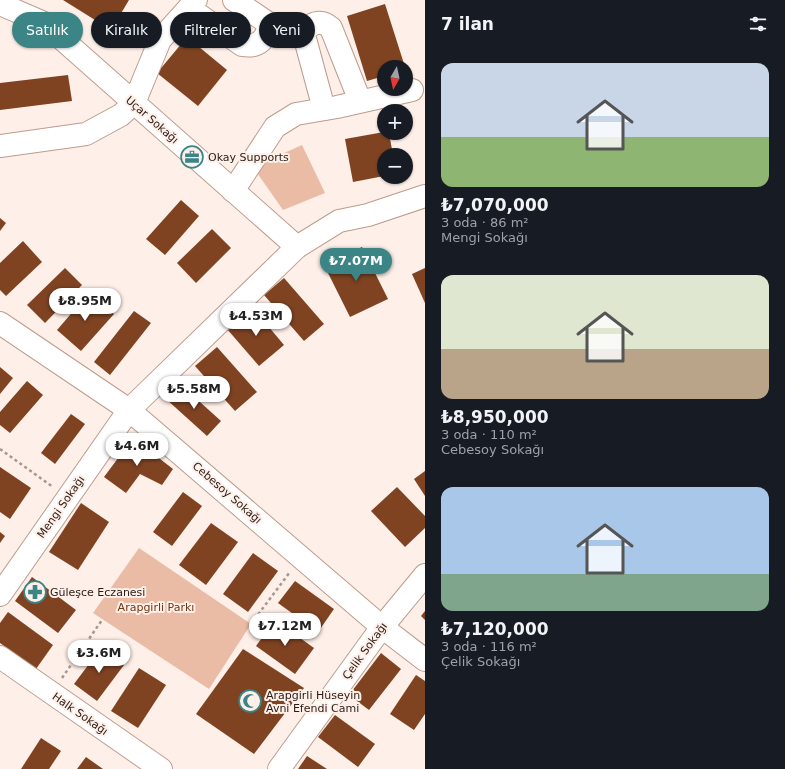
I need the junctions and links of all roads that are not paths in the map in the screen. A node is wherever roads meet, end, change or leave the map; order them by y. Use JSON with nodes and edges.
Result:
{"nodes":[{"id":1,"x":234,"y":0,"type":"edge"},
{"id":2,"x":0,"y":4,"type":"edge"},
{"id":3,"x":192,"y":4,"type":"edge"},
{"id":4,"x":384,"y":96,"type":"edge"},
{"id":5,"x":360,"y":101,"type":"junction"},
{"id":6,"x":134,"y":103,"type":"junction"},
{"id":7,"x":324,"y":109,"type":"junction"},
{"id":8,"x":0,"y":146,"type":"edge"},
{"id":9,"x":233,"y":191,"type":"junction"},
{"id":10,"x":425,"y":196,"type":"edge"},
{"id":11,"x":297,"y":247,"type":"junction"},
{"id":12,"x":0,"y":324,"type":"edge"},
{"id":13,"x":129,"y":410,"type":"junction"},
{"id":14,"x":425,"y":575,"type":"edge"},
{"id":15,"x":0,"y":595,"type":"edge"},
{"id":16,"x":382,"y":627,"type":"junction"},
{"id":17,"x":0,"y":657,"type":"edge"},
{"id":18,"x":425,"y":660,"type":"edge"},
{"id":19,"x":161,"y":769,"type":"edge"},
{"id":20,"x":279,"y":769,"type":"edge"}],
"edges":[{"from":1,"to":3,"type":"street"},
{"from":2,"to":6,"type":"street","name":"Uçar Sokağı"},
{"from":3,"to":6,"type":"street"},
{"from":4,"to":5,"type":"street"},
{"from":5,"to":7,"type":"street"},
{"from":5,"to":7,"type":"street"},
{"from":6,"to":8,"type":"street"},
{"from":6,"to":9,"type":"street","name":"Uçar Sokağı"},
{"from":7,"to":9,"type":"street"},
{"from":9,"to":11,"type":"street","name":"Uçar Sokağı"},
{"from":10,"to":11,"type":"street","name":"Mengi Sokağı"},
{"from":11,"to":13,"type":"street","name":"Mengi Sokağı"},
{"from":12,"to":13,"type":"street","name":"Cebesoy Sokağı"},
{"from":13,"to":15,"type":"street","name":"Mengi Sokağı"},
{"from":13,"to":16,"type":"street","name":"Cebesoy Sokağı"},
{"from":14,"to":16,"type":"street","name":"Çelik Sokağı"},
{"from":16,"to":18,"type":"street","name":"Cebesoy Sokağı"},
{"from":16,"to":20,"type":"street","name":"Çelik Sokağı"},
{"from":17,"to":19,"type":"street","name":"Halk Sokağı"}]}
